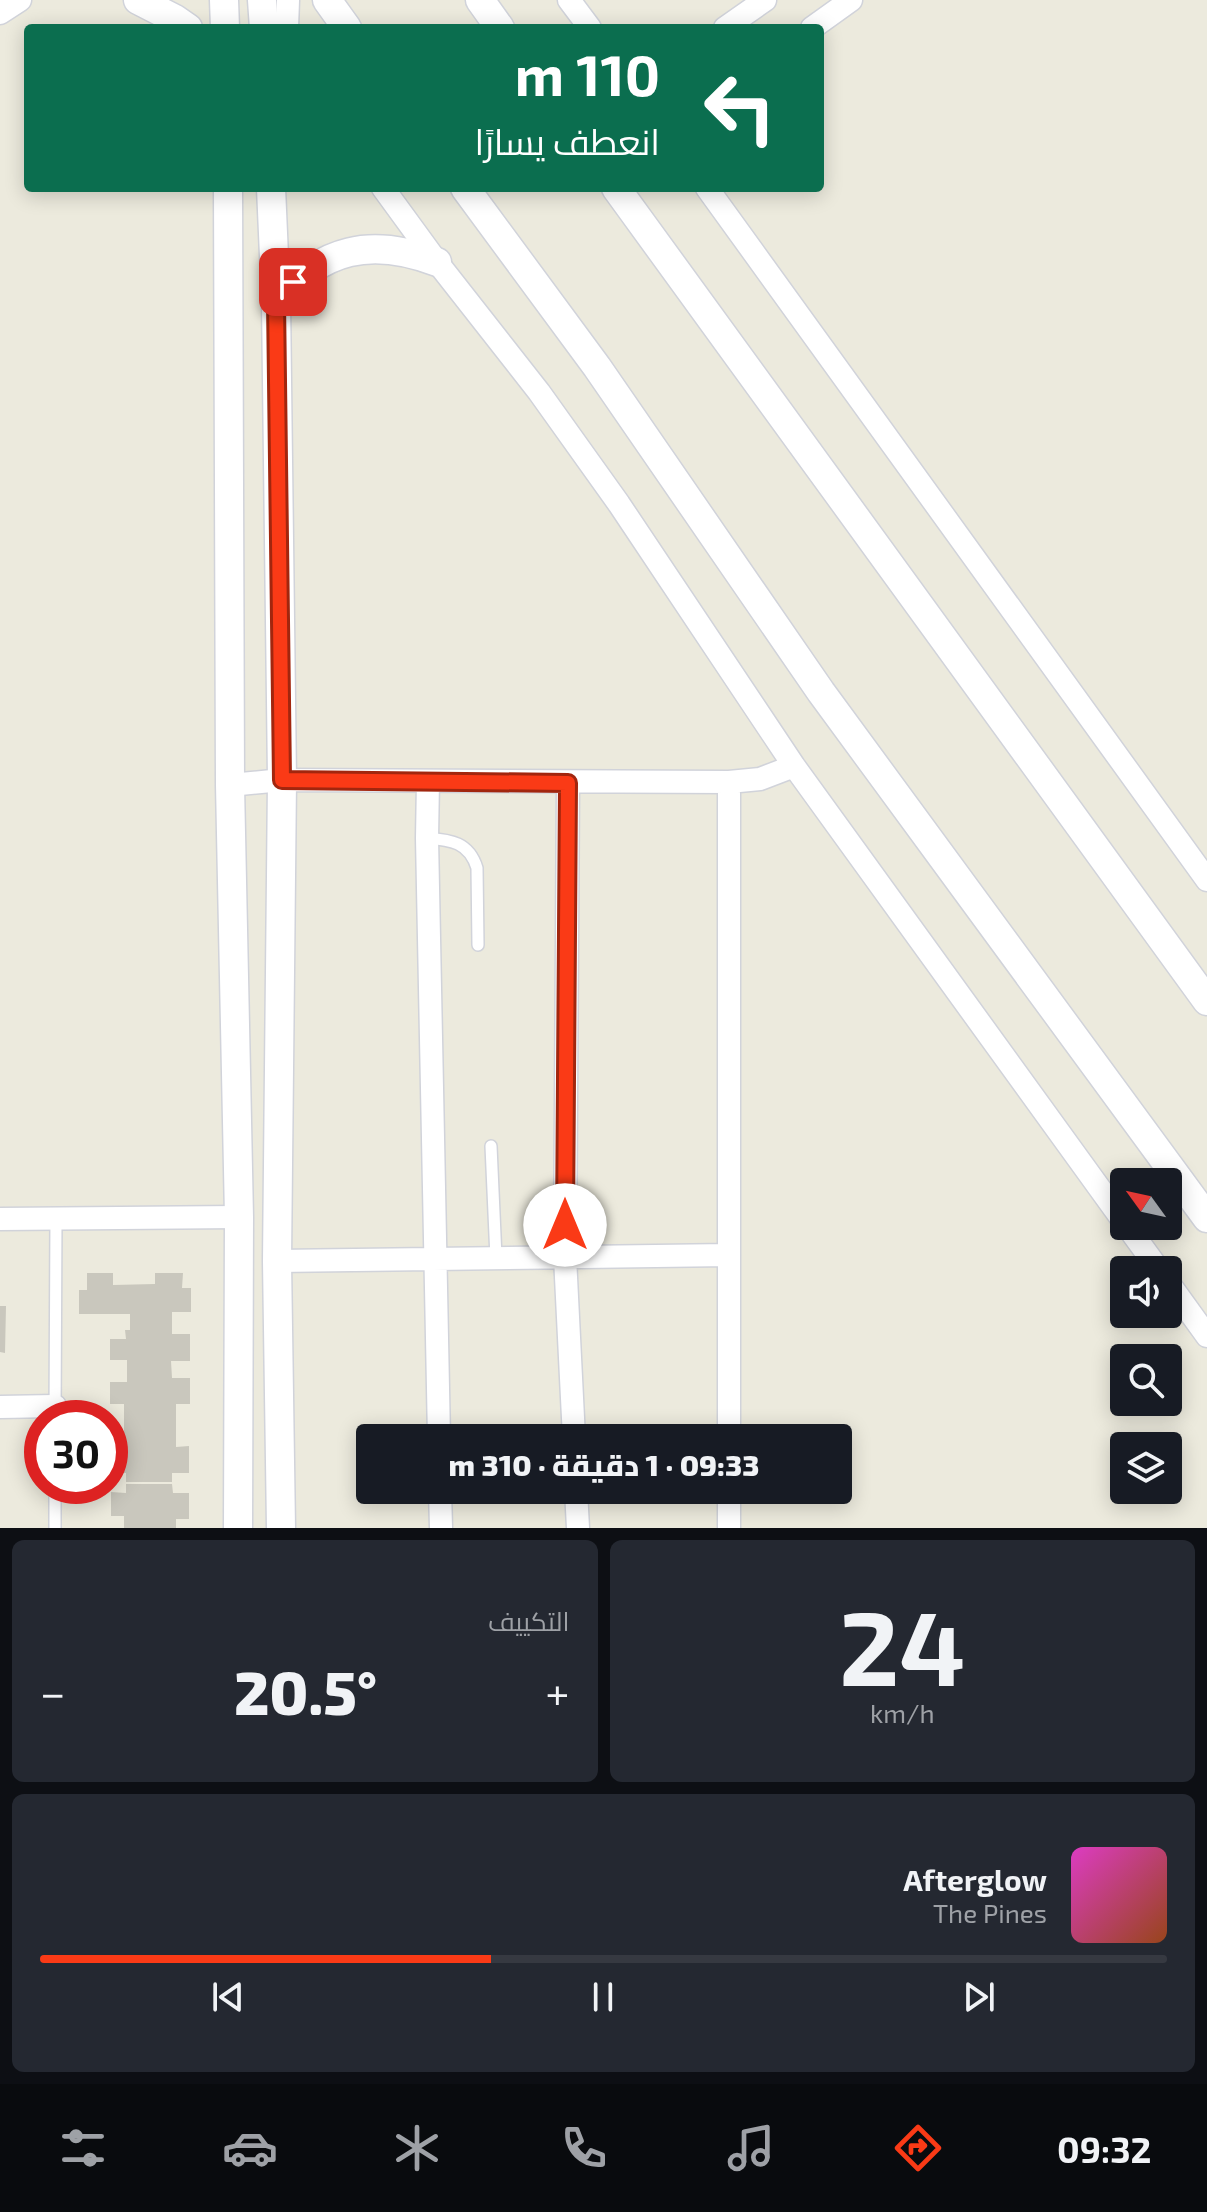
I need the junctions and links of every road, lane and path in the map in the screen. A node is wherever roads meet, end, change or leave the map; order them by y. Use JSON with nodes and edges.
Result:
{"nodes":[{"id":1,"x":20,"y":0,"type":"edge"},
{"id":2,"x":138,"y":0,"type":"edge"},
{"id":3,"x":224,"y":0,"type":"edge"},
{"id":4,"x":262,"y":0,"type":"edge"},
{"id":5,"x":288,"y":0,"type":"edge"},
{"id":6,"x":327,"y":0,"type":"edge"},
{"id":7,"x":480,"y":0,"type":"edge"},
{"id":8,"x":569,"y":0,"type":"edge"},
{"id":9,"x":765,"y":0,"type":"edge"},
{"id":10,"x":851,"y":0,"type":"edge"},
{"id":11,"x":0,"y":13,"type":"edge"},
{"id":12,"x":182,"y":24,"type":"edge"},
{"id":13,"x":225,"y":24,"type":"edge"},
{"id":14,"x":264,"y":24,"type":"edge"},
{"id":15,"x":287,"y":24,"type":"edge"},
{"id":16,"x":344,"y":24,"type":"edge"},
{"id":17,"x":497,"y":24,"type":"edge"},
{"id":18,"x":587,"y":24,"type":"edge"},
{"id":19,"x":731,"y":24,"type":"edge"},
{"id":20,"x":818,"y":24,"type":"edge"},
{"id":21,"x":228,"y":192,"type":"edge"},
{"id":22,"x":271,"y":192,"type":"edge"},
{"id":23,"x":386,"y":192,"type":"edge"},
{"id":24,"x":468,"y":192,"type":"edge"},
{"id":25,"x":619,"y":192,"type":"edge"},
{"id":26,"x":710,"y":192,"type":"edge"},
{"id":27,"x":437,"y":262,"type":"junction"},
{"id":28,"x":276,"y":301,"type":"junction"},
{"id":29,"x":794,"y":766,"type":"junction"},
{"id":30,"x":282,"y":780,"type":"junction"},
{"id":31,"x":428,"y":781,"type":"junction"},
{"id":32,"x":729,"y":782,"type":"junction"},
{"id":33,"x":568,"y":783,"type":"junction"},
{"id":34,"x":230,"y":785,"type":"junction"},
{"id":35,"x":427,"y":838,"type":"junction"},
{"id":36,"x":1207,"y":880,"type":"edge"},
{"id":37,"x":478,"y":945,"type":"dead end"},
{"id":38,"x":1207,"y":1001,"type":"edge"},
{"id":39,"x":491,"y":1146,"type":"dead end"},
{"id":40,"x":1110,"y":1202,"type":"edge"},
{"id":41,"x":239,"y":1217,"type":"junction"},
{"id":42,"x":56,"y":1218,"type":"junction"},
{"id":43,"x":1207,"y":1218,"type":"edge"},
{"id":44,"x":0,"y":1219,"type":"edge"},
{"id":45,"x":729,"y":1255,"type":"junction"},
{"id":46,"x":565,"y":1257,"type":"junction"},
{"id":47,"x":496,"y":1258,"type":"junction"},
{"id":48,"x":436,"y":1259,"type":"junction"},
{"id":49,"x":277,"y":1261,"type":"junction"},
{"id":50,"x":1182,"y":1301,"type":"edge"},
{"id":51,"x":1207,"y":1336,"type":"edge"},
{"id":52,"x":55,"y":1400,"type":"edge"},
{"id":53,"x":0,"y":1407,"type":"edge"},
{"id":54,"x":24,"y":1409,"type":"edge"},
{"id":55,"x":439,"y":1424,"type":"edge"},
{"id":56,"x":573,"y":1424,"type":"edge"},
{"id":57,"x":729,"y":1424,"type":"edge"},
{"id":58,"x":55,"y":1504,"type":"edge"},
{"id":59,"x":440,"y":1504,"type":"edge"},
{"id":60,"x":577,"y":1504,"type":"edge"},
{"id":61,"x":729,"y":1504,"type":"edge"},
{"id":62,"x":55,"y":1528,"type":"edge"},
{"id":63,"x":238,"y":1528,"type":"edge"},
{"id":64,"x":281,"y":1528,"type":"edge"},
{"id":65,"x":441,"y":1528,"type":"edge"},
{"id":66,"x":578,"y":1528,"type":"edge"},
{"id":67,"x":729,"y":1528,"type":"edge"}],
"edges":[{"from":1,"to":11,"type":"street"},
{"from":2,"to":12,"type":"street"},
{"from":3,"to":13,"type":"street"},
{"from":4,"to":14,"type":"street"},
{"from":5,"to":15,"type":"street"},
{"from":6,"to":16,"type":"street"},
{"from":7,"to":17,"type":"street"},
{"from":8,"to":18,"type":"street"},
{"from":9,"to":19,"type":"street"},
{"from":10,"to":20,"type":"street"},
{"from":21,"to":34,"type":"street"},
{"from":22,"to":28,"type":"street"},
{"from":23,"to":27,"type":"street"},
{"from":24,"to":43,"type":"street"},
{"from":25,"to":38,"type":"street"},
{"from":26,"to":36,"type":"street"},
{"from":27,"to":28,"type":"street"},
{"from":27,"to":29,"type":"street"},
{"from":28,"to":30,"type":"street"},
{"from":29,"to":32,"type":"street"},
{"from":29,"to":40,"type":"street"},
{"from":30,"to":31,"type":"street"},
{"from":30,"to":34,"type":"street"},
{"from":30,"to":49,"type":"street"},
{"from":31,"to":33,"type":"street"},
{"from":31,"to":35,"type":"street"},
{"from":32,"to":33,"type":"street"},
{"from":32,"to":45,"type":"street"},
{"from":33,"to":46,"type":"street"},
{"from":34,"to":41,"type":"street"},
{"from":35,"to":37,"type":"lane"},
{"from":35,"to":48,"type":"street"},
{"from":39,"to":47,"type":"lane"},
{"from":41,"to":42,"type":"street"},
{"from":41,"to":63,"type":"street"},
{"from":42,"to":44,"type":"street"},
{"from":42,"to":52,"type":"lane"},
{"from":45,"to":46,"type":"street"},
{"from":45,"to":57,"type":"street"},
{"from":46,"to":47,"type":"street"},
{"from":46,"to":56,"type":"street"},
{"from":47,"to":48,"type":"street"},
{"from":48,"to":49,"type":"street"},
{"from":48,"to":55,"type":"street"},
{"from":49,"to":64,"type":"street"},
{"from":50,"to":51,"type":"street"},
{"from":53,"to":54,"type":"street"},
{"from":58,"to":62,"type":"lane"},
{"from":59,"to":65,"type":"street"},
{"from":60,"to":66,"type":"street"},
{"from":61,"to":67,"type":"street"}]}
